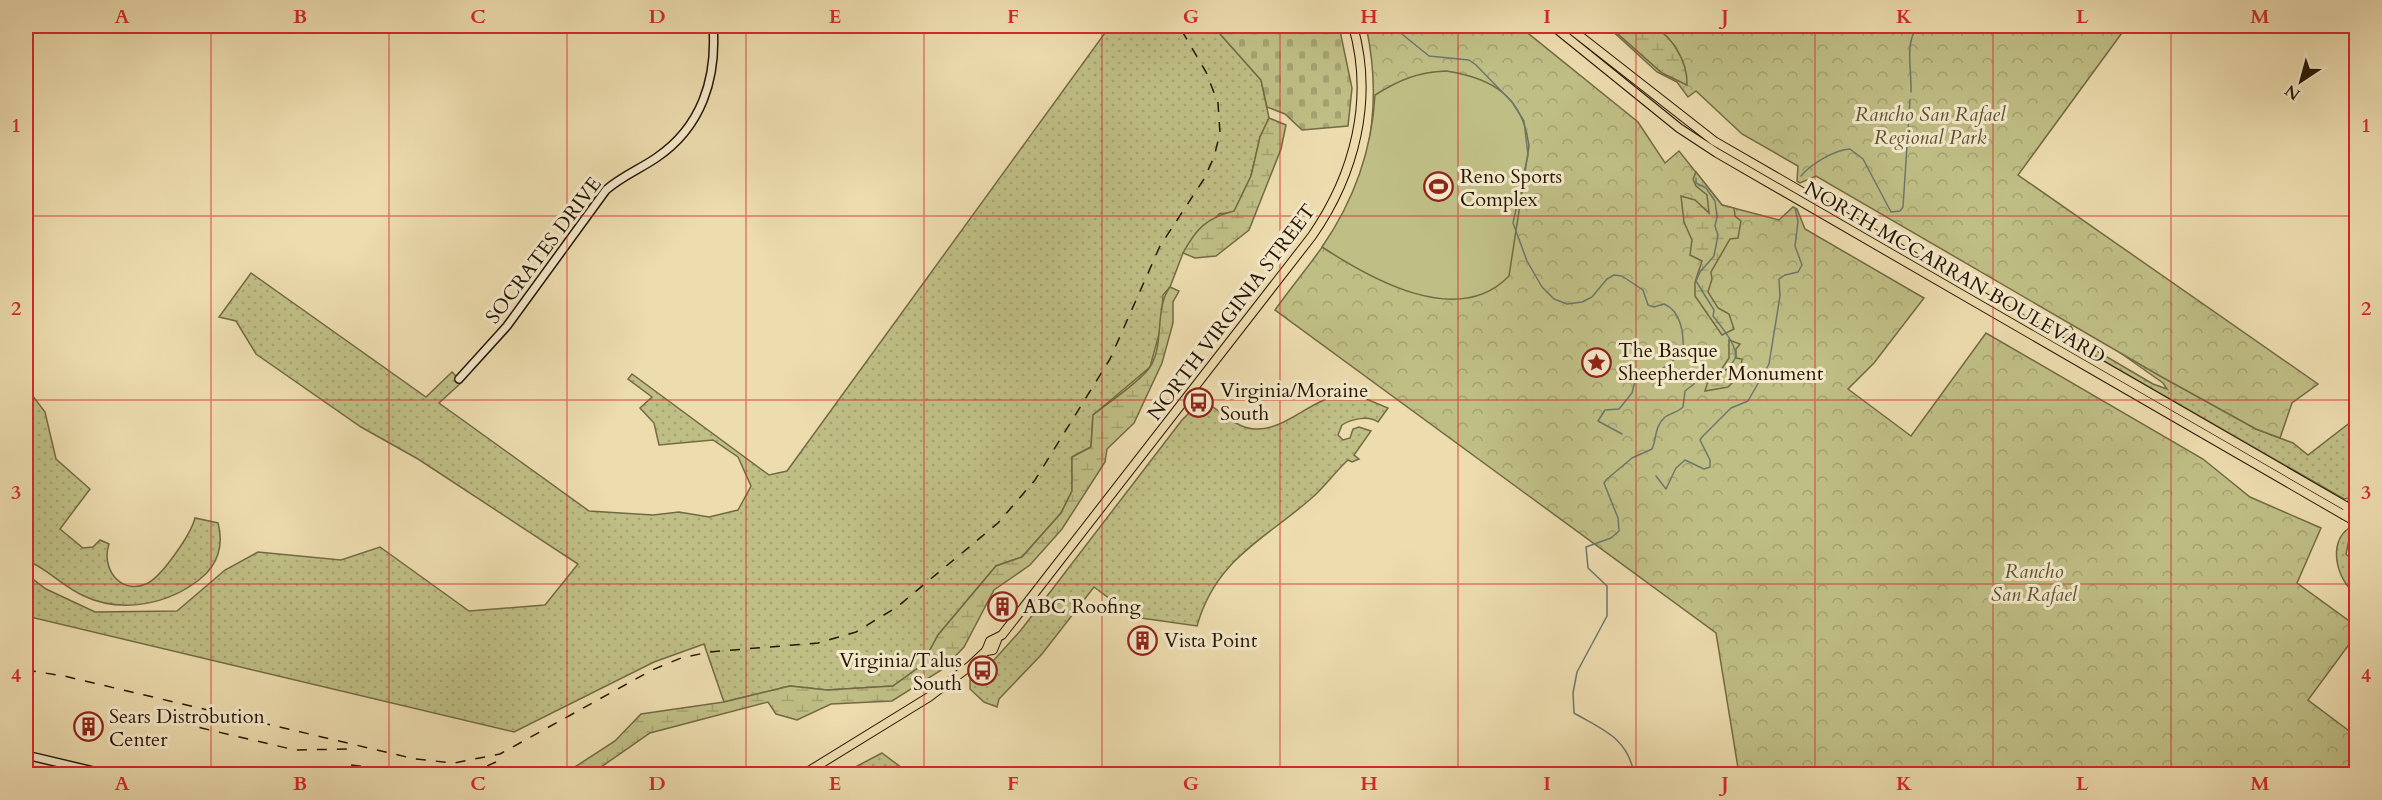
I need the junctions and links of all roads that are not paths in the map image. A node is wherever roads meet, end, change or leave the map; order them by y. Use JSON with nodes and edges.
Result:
{"nodes":[{"id":1,"x":713,"y":26,"type":"edge"},
{"id":2,"x":1353,"y":26,"type":"edge"},
{"id":3,"x":1553,"y":26,"type":"edge"},
{"id":4,"x":1567,"y":26,"type":"edge"},
{"id":5,"x":1638,"y":88,"type":"junction"},
{"id":6,"x":1831,"y":209,"type":"junction"},
{"id":7,"x":1826,"y":217,"type":"junction"},
{"id":8,"x":2117,"y":374,"type":"junction"},
{"id":9,"x":459,"y":379,"type":"dead end"},
{"id":10,"x":2112,"y":381,"type":"junction"},
{"id":11,"x":2356,"y":497,"type":"edge"},
{"id":12,"x":2353,"y":510,"type":"edge"},
{"id":13,"x":2344,"y":515,"type":"junction"},
{"id":14,"x":2356,"y":522,"type":"edge"},
{"id":15,"x":26,"y":755,"type":"edge"},
{"id":16,"x":106,"y":774,"type":"edge"},
{"id":17,"x":804,"y":774,"type":"edge"}],
"edges":[{"from":1,"to":9,"type":"street","name":"SOCRATES DRIVE"},
{"from":2,"to":17,"type":"main road","name":"NORTH VIRGINIA STREET"},
{"from":3,"to":5,"type":"main road","name":"NORTH MCCARRAN BOULEVARD"},
{"from":4,"to":5,"type":"main road","name":"NORTH MCCARRAN BOULEVARD"},
{"from":5,"to":6,"type":"main road","name":"NORTH MCCARRAN BOULEVARD"},
{"from":5,"to":7,"type":"main road","name":"NORTH MCCARRAN BOULEVARD"},
{"from":6,"to":7,"type":"main road"},
{"from":6,"to":8,"type":"main road","name":"NORTH MCCARRAN BOULEVARD"},
{"from":7,"to":10,"type":"main road","name":"NORTH MCCARRAN BOULEVARD"},
{"from":8,"to":10,"type":"main road"},
{"from":8,"to":12,"type":"main road","name":"NORTH MCCARRAN BOULEVARD"},
{"from":10,"to":13,"type":"main road","name":"NORTH MCCARRAN BOULEVARD"},
{"from":11,"to":12,"type":"street"},
{"from":12,"to":13,"type":"street"},
{"from":13,"to":14,"type":"main road","name":"NORTH MCCARRAN BOULEVARD"},
{"from":15,"to":16,"type":"street"}]}
